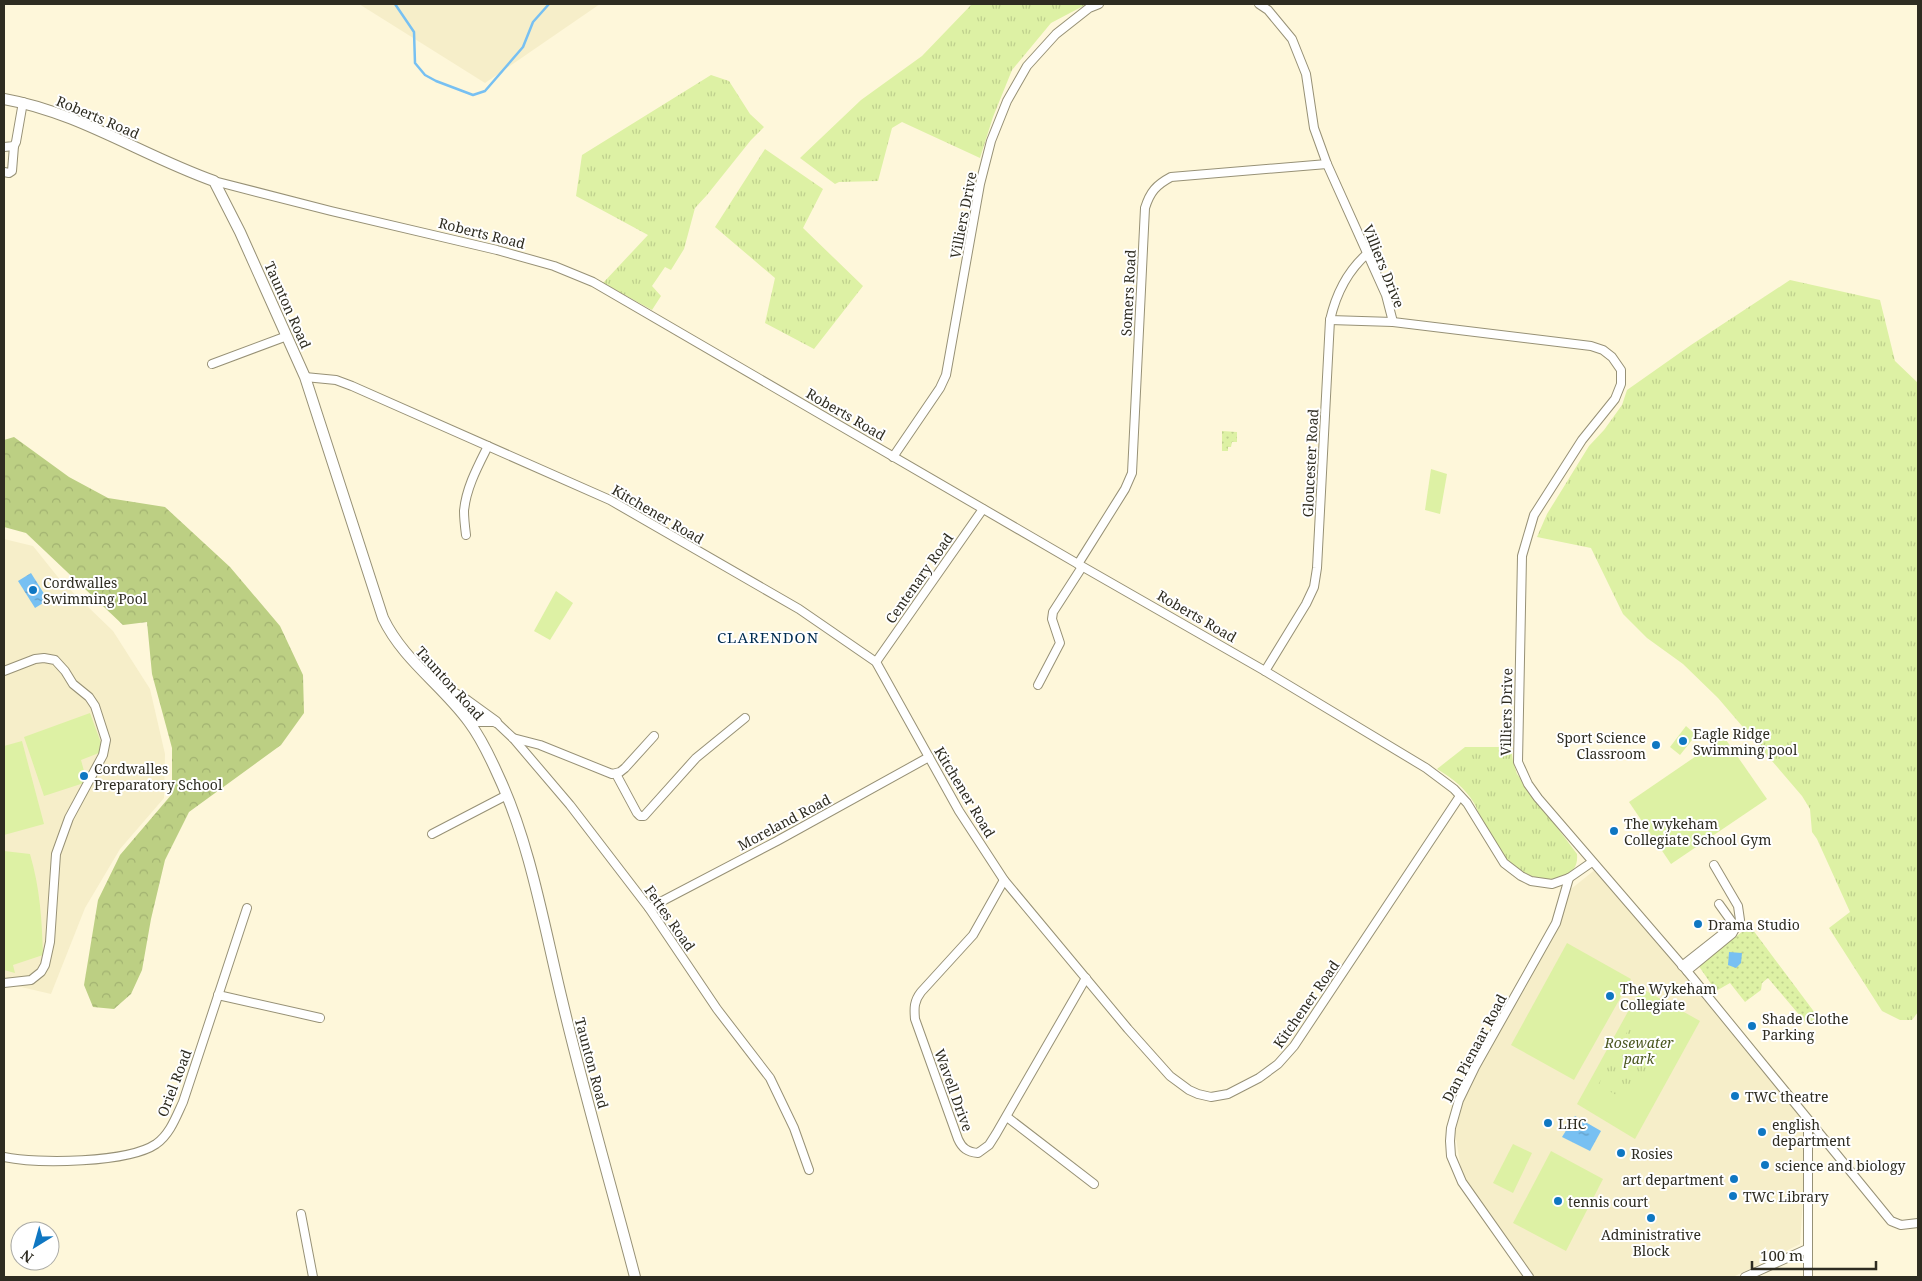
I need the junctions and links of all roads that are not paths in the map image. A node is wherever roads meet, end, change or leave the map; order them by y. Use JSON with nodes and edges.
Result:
{"nodes":[{"id":1,"x":1099,"y":4,"type":"edge"},
{"id":2,"x":1260,"y":4,"type":"edge"},
{"id":3,"x":4,"y":99,"type":"edge"},
{"id":4,"x":22,"y":102,"type":"junction"},
{"id":5,"x":14,"y":146,"type":"junction"},
{"id":6,"x":4,"y":147,"type":"edge"},
{"id":7,"x":1327,"y":164,"type":"junction"},
{"id":8,"x":4,"y":172,"type":"edge"},
{"id":9,"x":214,"y":181,"type":"junction"},
{"id":10,"x":1368,"y":253,"type":"junction"},
{"id":11,"x":1330,"y":320,"type":"junction"},
{"id":12,"x":1392,"y":322,"type":"junction"},
{"id":13,"x":287,"y":336,"type":"junction"},
{"id":14,"x":212,"y":364,"type":"dead end"},
{"id":15,"x":305,"y":377,"type":"junction"},
{"id":16,"x":488,"y":446,"type":"junction"},
{"id":17,"x":893,"y":457,"type":"junction"},
{"id":18,"x":983,"y":509,"type":"junction"},
{"id":19,"x":466,"y":535,"type":"dead end"},
{"id":20,"x":1080,"y":566,"type":"junction"},
{"id":21,"x":876,"y":662,"type":"junction"},
{"id":22,"x":4,"y":671,"type":"edge"},
{"id":23,"x":1265,"y":671,"type":"junction"},
{"id":24,"x":435,"y":683,"type":"junction"},
{"id":25,"x":1038,"y":685,"type":"dead end"},
{"id":26,"x":745,"y":718,"type":"dead end"},
{"id":27,"x":470,"y":722,"type":"junction"},
{"id":28,"x":496,"y":722,"type":"junction"},
{"id":29,"x":654,"y":736,"type":"dead end"},
{"id":30,"x":513,"y":738,"type":"junction"},
{"id":31,"x":929,"y":757,"type":"junction"},
{"id":32,"x":616,"y":774,"type":"junction"},
{"id":33,"x":507,"y":795,"type":"junction"},
{"id":34,"x":1460,"y":796,"type":"junction"},
{"id":35,"x":432,"y":834,"type":"dead end"},
{"id":36,"x":1592,"y":862,"type":"junction"},
{"id":37,"x":1714,"y":865,"type":"dead end"},
{"id":38,"x":1569,"y":878,"type":"junction"},
{"id":39,"x":1004,"y":880,"type":"junction"},
{"id":40,"x":1719,"y":904,"type":"dead end"},
{"id":41,"x":247,"y":908,"type":"dead end"},
{"id":42,"x":649,"y":908,"type":"junction"},
{"id":43,"x":1684,"y":968,"type":"junction"},
{"id":44,"x":1086,"y":978,"type":"junction"},
{"id":45,"x":4,"y":983,"type":"edge"},
{"id":46,"x":218,"y":995,"type":"junction"},
{"id":47,"x":320,"y":1018,"type":"dead end"},
{"id":48,"x":1006,"y":1117,"type":"junction"},
{"id":49,"x":1808,"y":1121,"type":"junction"},
{"id":50,"x":4,"y":1157,"type":"edge"},
{"id":51,"x":809,"y":1170,"type":"dead end"},
{"id":52,"x":1094,"y":1184,"type":"dead end"},
{"id":53,"x":301,"y":1214,"type":"dead end"},
{"id":54,"x":1918,"y":1223,"type":"edge"},
{"id":55,"x":1807,"y":1249,"type":"junction"},
{"id":56,"x":313,"y":1277,"type":"edge"},
{"id":57,"x":634,"y":1277,"type":"edge"},
{"id":58,"x":1529,"y":1277,"type":"edge"},
{"id":59,"x":1745,"y":1277,"type":"edge"},
{"id":60,"x":1808,"y":1277,"type":"edge"}],
"edges":[{"from":1,"to":17,"type":"street","name":"Villiers Drive"},
{"from":2,"to":7,"type":"street","name":"Villiers Drive"},
{"from":3,"to":4,"type":"street","name":"Roberts Road"},
{"from":4,"to":5,"type":"street"},
{"from":4,"to":9,"type":"street","name":"Roberts Road"},
{"from":5,"to":6,"type":"street"},
{"from":5,"to":8,"type":"street"},
{"from":7,"to":10,"type":"street","name":"Villiers Drive"},
{"from":7,"to":20,"type":"street","name":"Somers Road"},
{"from":9,"to":13,"type":"street","name":"Taunton Road"},
{"from":9,"to":17,"type":"street","name":"Roberts Road"},
{"from":10,"to":11,"type":"street","name":"Gloucester Road"},
{"from":10,"to":12,"type":"street","name":"Villiers Drive"},
{"from":11,"to":12,"type":"street","name":"Villiers Drive"},
{"from":11,"to":23,"type":"street","name":"Gloucester Road"},
{"from":12,"to":36,"type":"street","name":"Villiers Drive"},
{"from":13,"to":14,"type":"street"},
{"from":13,"to":15,"type":"street","name":"Taunton Road"},
{"from":15,"to":16,"type":"street","name":"Kitchener Road"},
{"from":15,"to":24,"type":"street","name":"Taunton Road"},
{"from":16,"to":19,"type":"street"},
{"from":16,"to":21,"type":"street","name":"Kitchener Road"},
{"from":17,"to":18,"type":"street","name":"Roberts Road"},
{"from":18,"to":20,"type":"street","name":"Roberts Road"},
{"from":18,"to":21,"type":"street","name":"Centenary Road"},
{"from":20,"to":23,"type":"street","name":"Roberts Road"},
{"from":20,"to":25,"type":"street","name":"Somers Road"},
{"from":21,"to":31,"type":"street","name":"Kitchener Road"},
{"from":22,"to":45,"type":"street"},
{"from":23,"to":34,"type":"street","name":"Roberts Road"},
{"from":24,"to":27,"type":"street","name":"Taunton Road"},
{"from":24,"to":28,"type":"street"},
{"from":26,"to":32,"type":"street"},
{"from":27,"to":28,"type":"street"},
{"from":27,"to":33,"type":"street","name":"Taunton Road"},
{"from":28,"to":30,"type":"street","name":"Fettes Road"},
{"from":29,"to":32,"type":"street"},
{"from":30,"to":32,"type":"street"},
{"from":30,"to":42,"type":"street","name":"Fettes Road"},
{"from":31,"to":39,"type":"street","name":"Kitchener Road"},
{"from":31,"to":42,"type":"street","name":"Moreland Road"},
{"from":33,"to":35,"type":"street"},
{"from":33,"to":57,"type":"street","name":"Taunton Road"},
{"from":34,"to":38,"type":"street","name":"Roberts Road"},
{"from":34,"to":44,"type":"street","name":"Kitchener Road"},
{"from":36,"to":38,"type":"street","name":"Roberts Road"},
{"from":36,"to":43,"type":"street","name":"Villiers Drive"},
{"from":37,"to":43,"type":"street"},
{"from":38,"to":58,"type":"street","name":"Dan Pienaar Road"},
{"from":39,"to":44,"type":"street","name":"Kitchener Road"},
{"from":39,"to":48,"type":"street","name":"Wavell Drive"},
{"from":40,"to":43,"type":"street"},
{"from":41,"to":46,"type":"street","name":"Oriel Road"},
{"from":42,"to":51,"type":"street","name":"Fettes Road"},
{"from":43,"to":49,"type":"street","name":"Villiers Drive"},
{"from":44,"to":48,"type":"street","name":"Wavell Drive"},
{"from":46,"to":47,"type":"street"},
{"from":46,"to":50,"type":"street","name":"Oriel Road"},
{"from":48,"to":52,"type":"street"},
{"from":49,"to":54,"type":"street","name":"Villiers Drive"},
{"from":49,"to":55,"type":"street"},
{"from":53,"to":56,"type":"street"},
{"from":55,"to":59,"type":"street"},
{"from":55,"to":60,"type":"street"}]}
